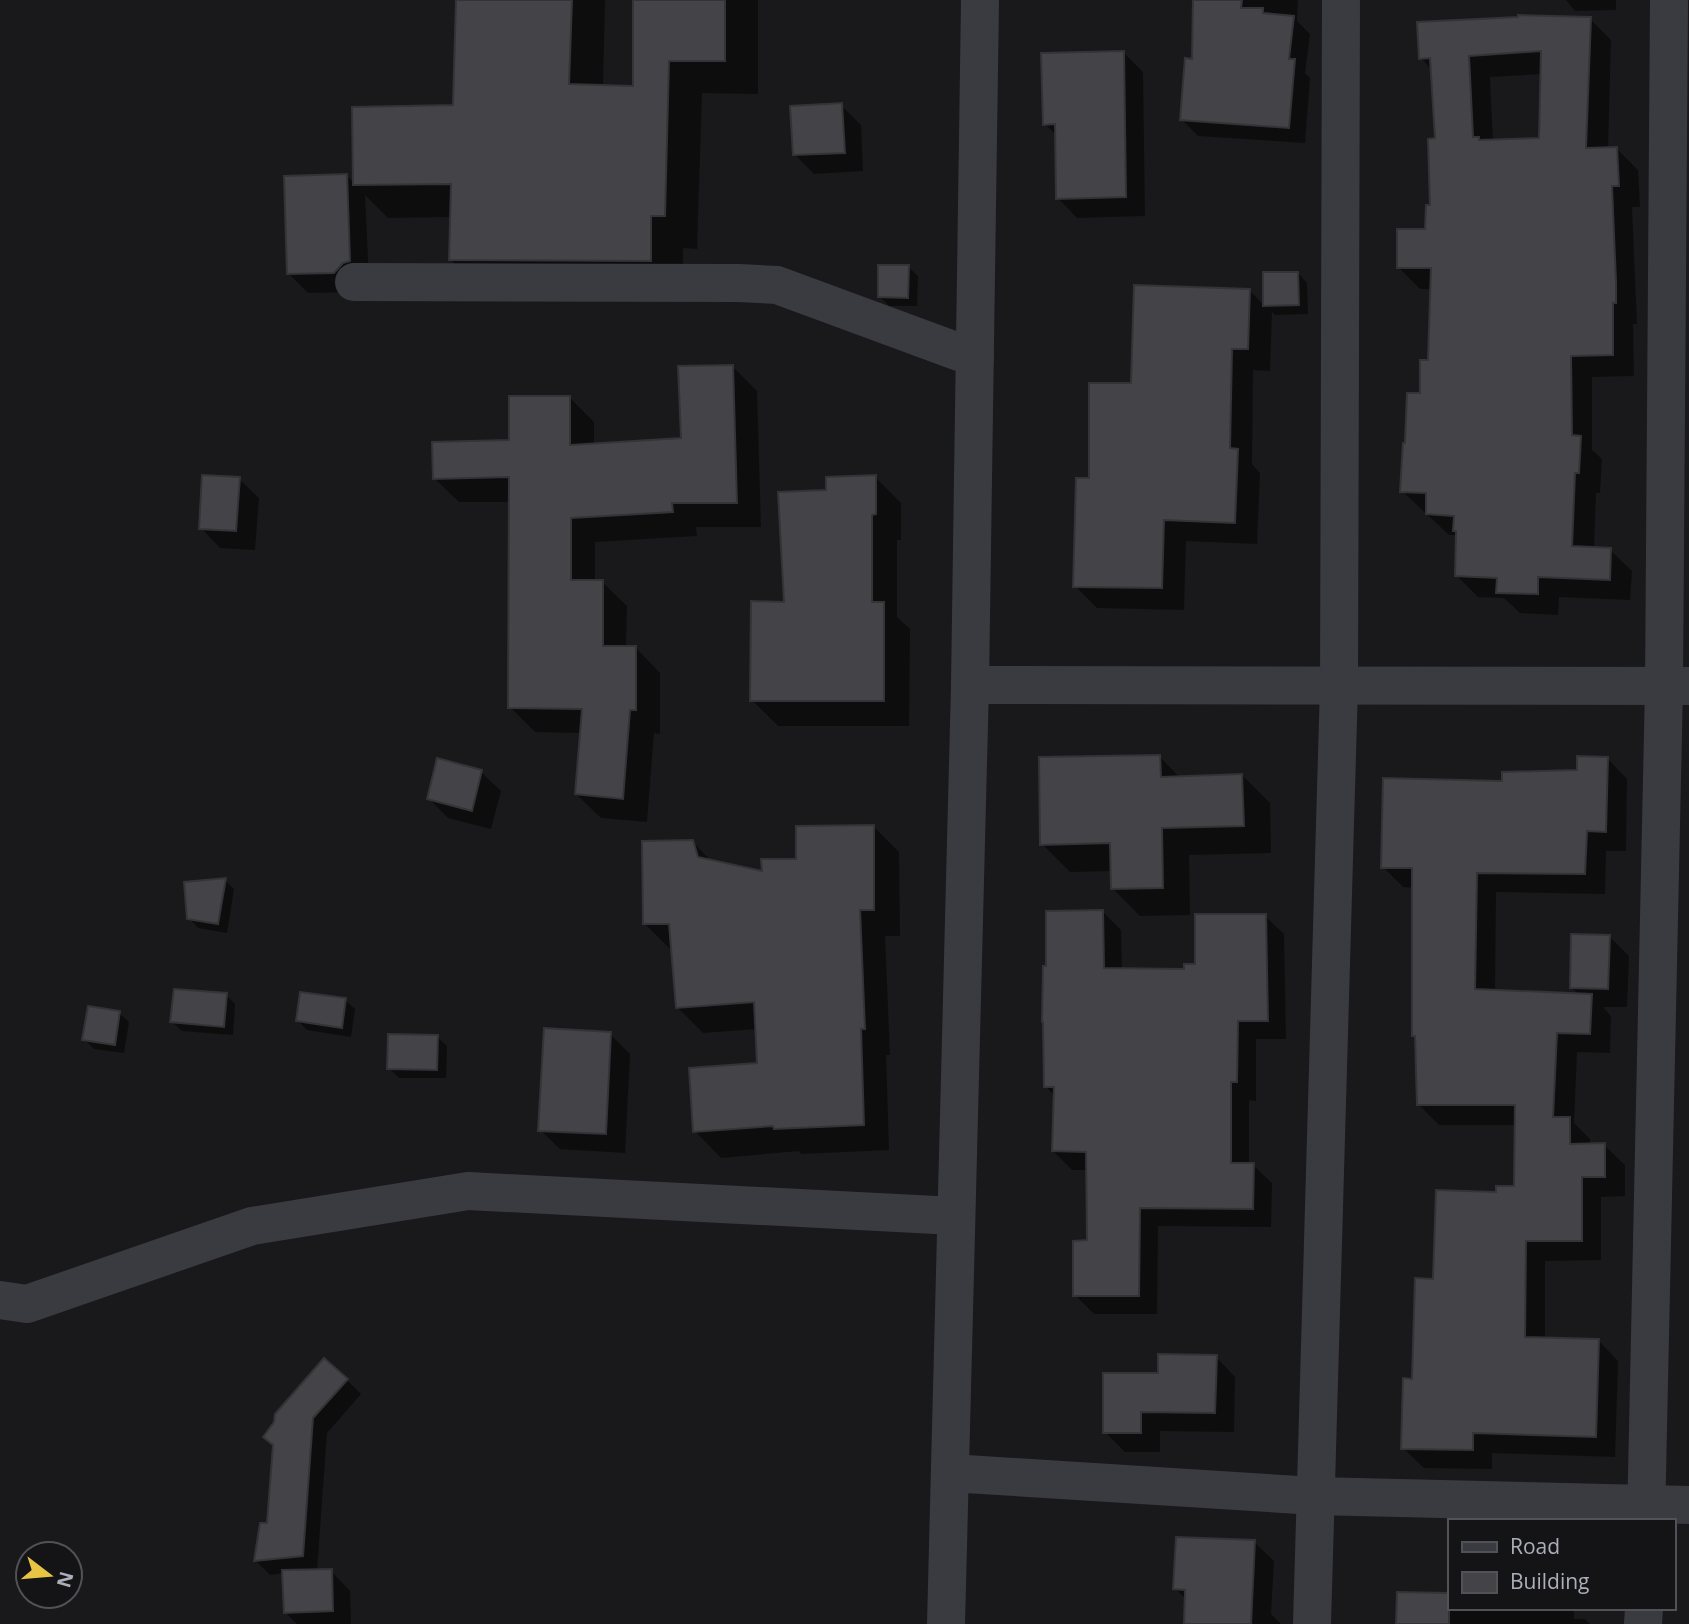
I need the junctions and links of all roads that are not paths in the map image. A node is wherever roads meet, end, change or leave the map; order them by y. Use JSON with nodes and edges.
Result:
{"nodes":[{"id":1,"x":980,"y":0,"type":"edge"},
{"id":2,"x":1341,"y":0,"type":"edge"},
{"id":3,"x":1669,"y":0,"type":"edge"},
{"id":4,"x":354,"y":282,"type":"dead end"},
{"id":5,"x":975,"y":358,"type":"junction"},
{"id":6,"x":970,"y":685,"type":"junction"},
{"id":7,"x":1339,"y":685,"type":"junction"},
{"id":8,"x":1676,"y":686,"type":"edge"},
{"id":9,"x":955,"y":1216,"type":"junction"},
{"id":10,"x":0,"y":1300,"type":"edge"},
{"id":11,"x":950,"y":1473,"type":"junction"},
{"id":12,"x":1315,"y":1496,"type":"junction"},
{"id":13,"x":1689,"y":1504,"type":"edge"},
{"id":14,"x":1646,"y":1512,"type":"edge"},
{"id":15,"x":946,"y":1624,"type":"edge"},
{"id":16,"x":1312,"y":1624,"type":"edge"}],
"edges":[{"from":1,"to":5,"type":"street"},
{"from":2,"to":7,"type":"street"},
{"from":3,"to":8,"type":"street"},
{"from":4,"to":5,"type":"street"},
{"from":5,"to":6,"type":"street"},
{"from":6,"to":7,"type":"street"},
{"from":6,"to":9,"type":"street"},
{"from":7,"to":8,"type":"street"},
{"from":7,"to":12,"type":"street"},
{"from":8,"to":14,"type":"street"},
{"from":9,"to":10,"type":"street"},
{"from":9,"to":11,"type":"street"},
{"from":11,"to":12,"type":"street"},
{"from":11,"to":15,"type":"street"},
{"from":12,"to":14,"type":"street"},
{"from":12,"to":16,"type":"street"},
{"from":13,"to":14,"type":"street"}]}
